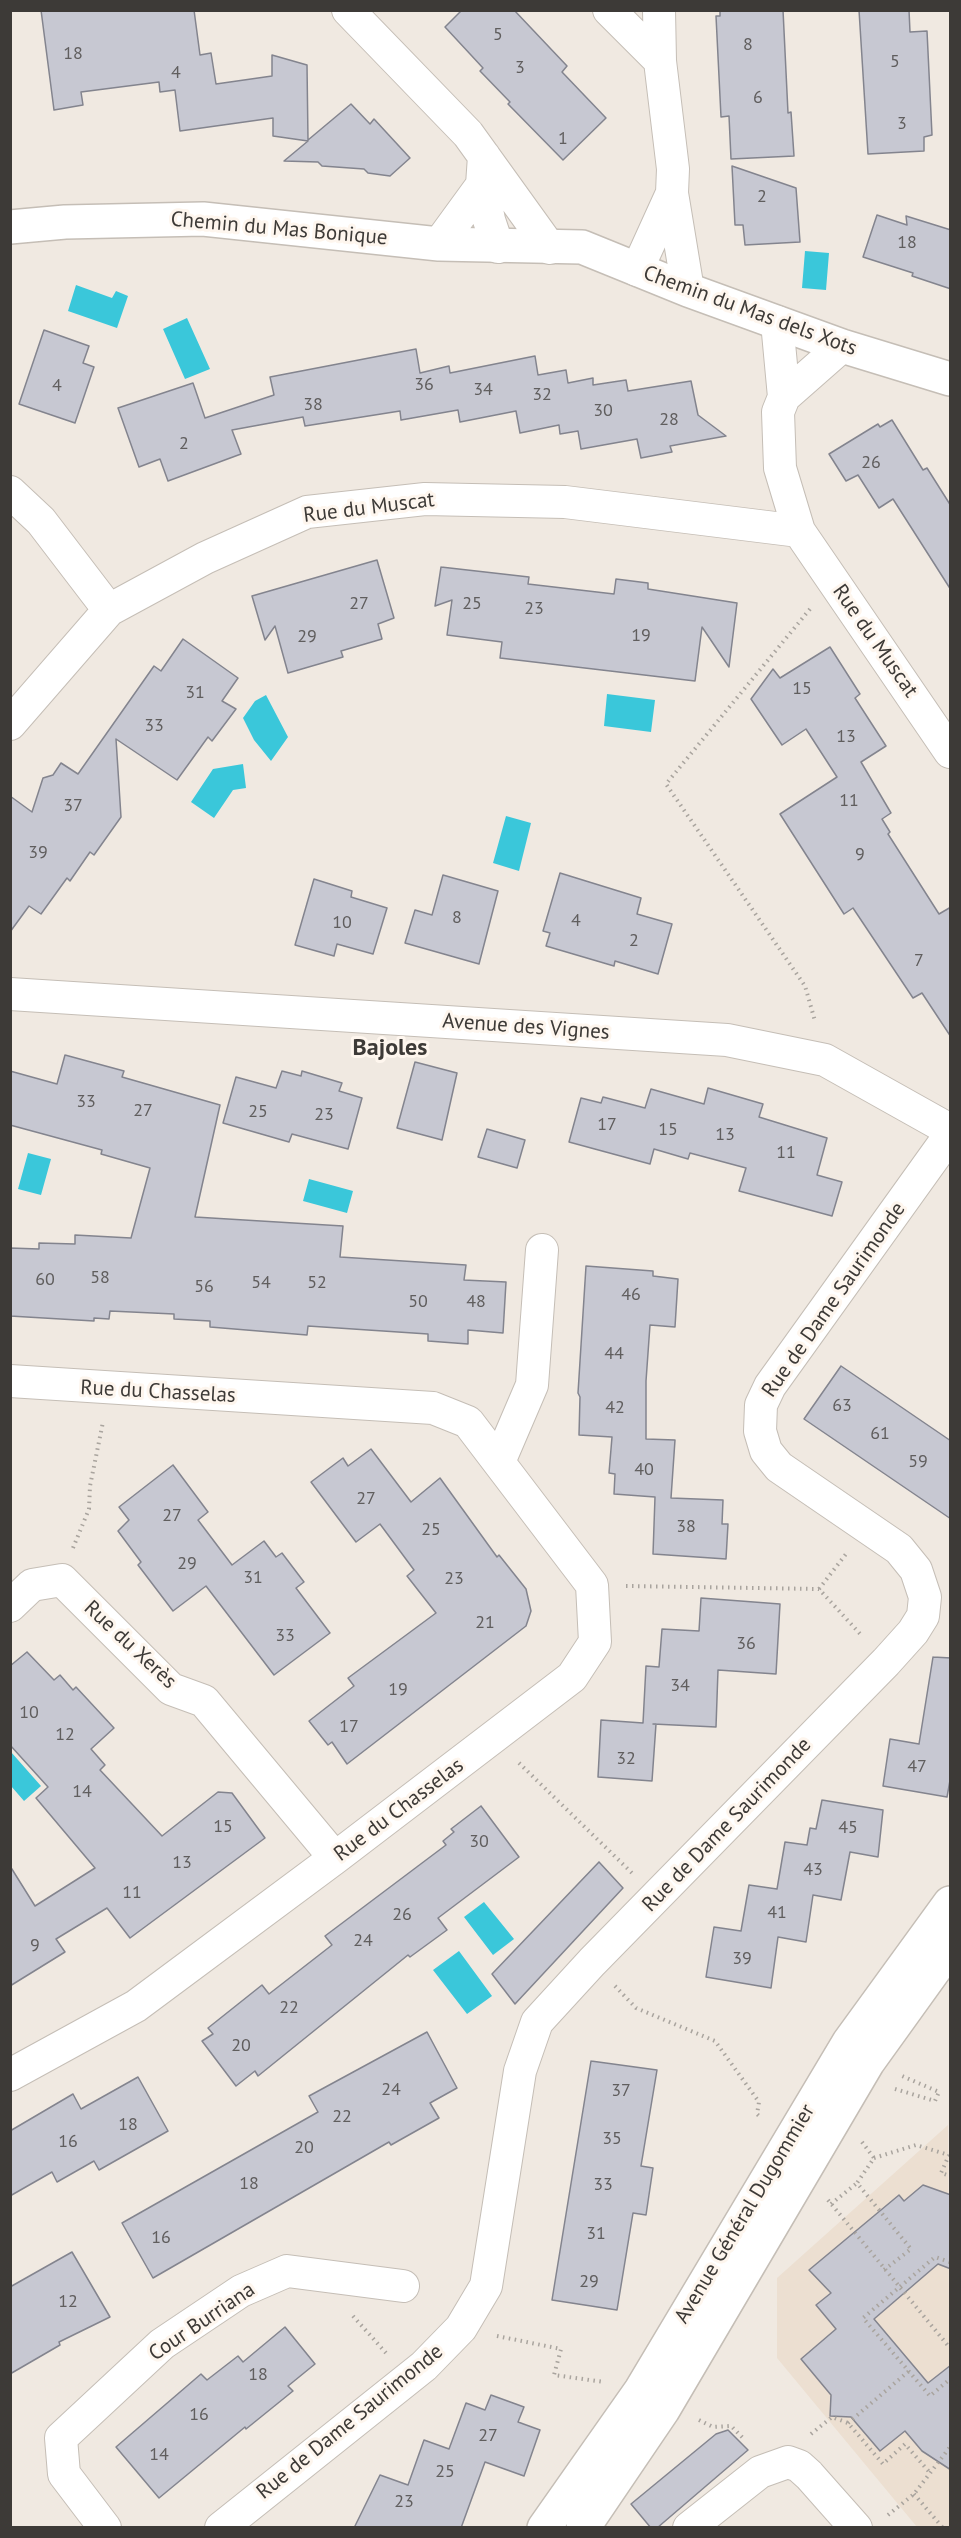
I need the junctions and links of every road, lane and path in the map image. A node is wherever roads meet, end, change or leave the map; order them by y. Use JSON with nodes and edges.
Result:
{"nodes":[{"id":1,"x":348,"y":10,"type":"edge"},
{"id":2,"x":609,"y":10,"type":"edge"},
{"id":3,"x":659,"y":10,"type":"edge"},
{"id":4,"x":660,"y":61,"type":"junction"},
{"id":5,"x":483,"y":170,"type":"junction"},
{"id":6,"x":672,"y":193,"type":"junction"},
{"id":7,"x":10,"y":227,"type":"edge"},
{"id":8,"x":439,"y":244,"type":"junction"},
{"id":9,"x":498,"y":247,"type":"junction"},
{"id":10,"x":550,"y":248,"type":"junction"},
{"id":11,"x":637,"y":270,"type":"junction"},
{"id":12,"x":688,"y":290,"type":"junction"},
{"id":13,"x":777,"y":322,"type":"junction"},
{"id":14,"x":842,"y":346,"type":"junction"},
{"id":15,"x":951,"y":379,"type":"edge"},
{"id":16,"x":784,"y":397,"type":"junction"},
{"id":17,"x":10,"y":492,"type":"edge"},
{"id":18,"x":799,"y":531,"type":"junction"},
{"id":19,"x":833,"y":580,"type":"junction"},
{"id":20,"x":109,"y":610,"type":"junction"},
{"id":21,"x":10,"y":724,"type":"edge"},
{"id":22,"x":951,"y":752,"type":"edge"},
{"id":23,"x":10,"y":994,"type":"edge"},
{"id":24,"x":825,"y":1060,"type":"junction"},
{"id":25,"x":951,"y":1130,"type":"edge"},
{"id":26,"x":951,"y":1134,"type":"edge"},
{"id":27,"x":542,"y":1250,"type":"dead end"},
{"id":28,"x":10,"y":1381,"type":"edge"},
{"id":29,"x":110,"y":1389,"type":"junction"},
{"id":30,"x":499,"y":1462,"type":"junction"},
{"id":31,"x":867,"y":1527,"type":"junction"},
{"id":32,"x":62,"y":1580,"type":"junction"},
{"id":33,"x":592,"y":1585,"type":"junction"},
{"id":34,"x":819,"y":1589,"type":"junction"},
{"id":35,"x":10,"y":1606,"type":"edge"},
{"id":36,"x":886,"y":1662,"type":"junction"},
{"id":37,"x":493,"y":1737,"type":"junction"},
{"id":38,"x":335,"y":1858,"type":"junction"},
{"id":39,"x":656,"y":1898,"type":"junction"},
{"id":40,"x":951,"y":1903,"type":"edge"},
{"id":41,"x":951,"y":1948,"type":"edge"},
{"id":42,"x":592,"y":1962,"type":"junction"},
{"id":43,"x":868,"y":2062,"type":"junction"},
{"id":44,"x":10,"y":2075,"type":"edge"},
{"id":45,"x":890,"y":2087,"type":"dead end"},
{"id":46,"x":759,"y":2102,"type":"dead end"},
{"id":47,"x":858,"y":2136,"type":"dead end"},
{"id":48,"x":874,"y":2158,"type":"junction"},
{"id":49,"x":951,"y":2176,"type":"edge"},
{"id":50,"x":857,"y":2183,"type":"junction"},
{"id":51,"x":831,"y":2204,"type":"dead end"},
{"id":52,"x":858,"y":2239,"type":"dead end"},
{"id":53,"x":951,"y":2262,"type":"edge"},
{"id":54,"x":884,"y":2270,"type":"junction"},
{"id":55,"x":403,"y":2286,"type":"dead end"},
{"id":56,"x":899,"y":2288,"type":"junction"},
{"id":57,"x":511,"y":2339,"type":"dead end"},
{"id":58,"x":951,"y":2348,"type":"edge"},
{"id":59,"x":909,"y":2371,"type":"junction"},
{"id":60,"x":951,"y":2379,"type":"edge"},
{"id":61,"x":600,"y":2382,"type":"dead end"},
{"id":62,"x":831,"y":2417,"type":"dead end"},
{"id":63,"x":849,"y":2423,"type":"junction"},
{"id":64,"x":713,"y":2427,"type":"dead end"},
{"id":65,"x":752,"y":2446,"type":"dead end"},
{"id":66,"x":951,"y":2447,"type":"edge"},
{"id":67,"x":931,"y":2474,"type":"junction"},
{"id":68,"x":914,"y":2494,"type":"junction"},
{"id":69,"x":869,"y":2524,"type":"edge"},
{"id":70,"x":105,"y":2528,"type":"edge"},
{"id":71,"x":221,"y":2528,"type":"edge"},
{"id":72,"x":544,"y":2528,"type":"edge"},
{"id":73,"x":583,"y":2528,"type":"edge"},
{"id":74,"x":689,"y":2528,"type":"edge"},
{"id":75,"x":942,"y":2528,"type":"edge"}],
"edges":[{"from":1,"to":5,"type":"street"},
{"from":2,"to":4,"type":"street"},
{"from":3,"to":4,"type":"street"},
{"from":4,"to":6,"type":"street"},
{"from":5,"to":8,"type":"street"},
{"from":5,"to":9,"type":"street"},
{"from":5,"to":10,"type":"street"},
{"from":6,"to":11,"type":"street"},
{"from":6,"to":12,"type":"street"},
{"from":7,"to":8,"type":"main road","name":"Chemin du Mas Bonique"},
{"from":8,"to":9,"type":"main road","name":"Chemin du Mas dels Xots"},
{"from":9,"to":10,"type":"main road","name":"Chemin du Mas dels Xots"},
{"from":10,"to":11,"type":"main road","name":"Chemin du Mas dels Xots"},
{"from":11,"to":12,"type":"main road","name":"Chemin du Mas dels Xots"},
{"from":12,"to":13,"type":"main road","name":"Chemin du Mas dels Xots"},
{"from":13,"to":14,"type":"main road","name":"Chemin du Mas dels Xots"},
{"from":13,"to":16,"type":"street","name":"Rue du Muscat"},
{"from":14,"to":15,"type":"main road","name":"Chemin du Mas dels Xots"},
{"from":14,"to":16,"type":"street"},
{"from":16,"to":18,"type":"street","name":"Rue du Muscat"},
{"from":17,"to":20,"type":"street"},
{"from":18,"to":19,"type":"street","name":"Rue du Muscat"},
{"from":18,"to":20,"type":"street","name":"Rue du Muscat"},
{"from":19,"to":22,"type":"street","name":"Rue du Muscat"},
{"from":19,"to":24,"type":"path"},
{"from":20,"to":21,"type":"street","name":"Rue du Muscat"},
{"from":23,"to":24,"type":"street","name":"Avenue des Vignes"},
{"from":24,"to":25,"type":"street","name":"Avenue des Vignes"},
{"from":26,"to":31,"type":"street","name":"Rue de Dame Saurimonde"},
{"from":27,"to":30,"type":"street"},
{"from":28,"to":29,"type":"street","name":"Rue du Chasselas"},
{"from":29,"to":30,"type":"street","name":"Rue du Chasselas"},
{"from":29,"to":32,"type":"path"},
{"from":30,"to":33,"type":"street","name":"Rue du Chasselas"},
{"from":31,"to":34,"type":"path"},
{"from":31,"to":36,"type":"street","name":"Rue de Dame Saurimonde"},
{"from":32,"to":35,"type":"street"},
{"from":32,"to":38,"type":"street","name":"Rue du Xerès"},
{"from":33,"to":34,"type":"path"},
{"from":33,"to":37,"type":"street","name":"Rue du Chasselas"},
{"from":34,"to":36,"type":"path"},
{"from":36,"to":39,"type":"street","name":"Rue de Dame Saurimonde"},
{"from":37,"to":38,"type":"street","name":"Rue du Chasselas"},
{"from":37,"to":39,"type":"path"},
{"from":38,"to":44,"type":"street","name":"Rue du Chasselas"},
{"from":39,"to":42,"type":"street","name":"Rue de Dame Saurimonde"},
{"from":40,"to":72,"type":"main road","name":"Avenue Général Dugommier"},
{"from":41,"to":43,"type":"main road","name":"Avenue Général Dugommier"},
{"from":42,"to":46,"type":"path"},
{"from":42,"to":71,"type":"street","name":"Rue de Dame Saurimonde"},
{"from":43,"to":45,"type":"path"},
{"from":43,"to":73,"type":"main road","name":"Avenue Général Dugommier"},
{"from":47,"to":48,"type":"path"},
{"from":48,"to":49,"type":"path"},
{"from":48,"to":50,"type":"path"},
{"from":50,"to":51,"type":"path"},
{"from":50,"to":54,"type":"path"},
{"from":52,"to":54,"type":"path"},
{"from":53,"to":56,"type":"path"},
{"from":54,"to":56,"type":"path"},
{"from":55,"to":70,"type":"street","name":"Cour Burriana"},
{"from":56,"to":58,"type":"path"},
{"from":56,"to":59,"type":"path"},
{"from":57,"to":61,"type":"path"},
{"from":59,"to":60,"type":"path"},
{"from":59,"to":63,"type":"path"},
{"from":62,"to":63,"type":"path"},
{"from":63,"to":67,"type":"path"},
{"from":64,"to":65,"type":"path"},
{"from":66,"to":67,"type":"path"},
{"from":67,"to":68,"type":"path"},
{"from":68,"to":69,"type":"path"},
{"from":68,"to":75,"type":"path"},
{"from":69,"to":74,"type":"street"}]}
